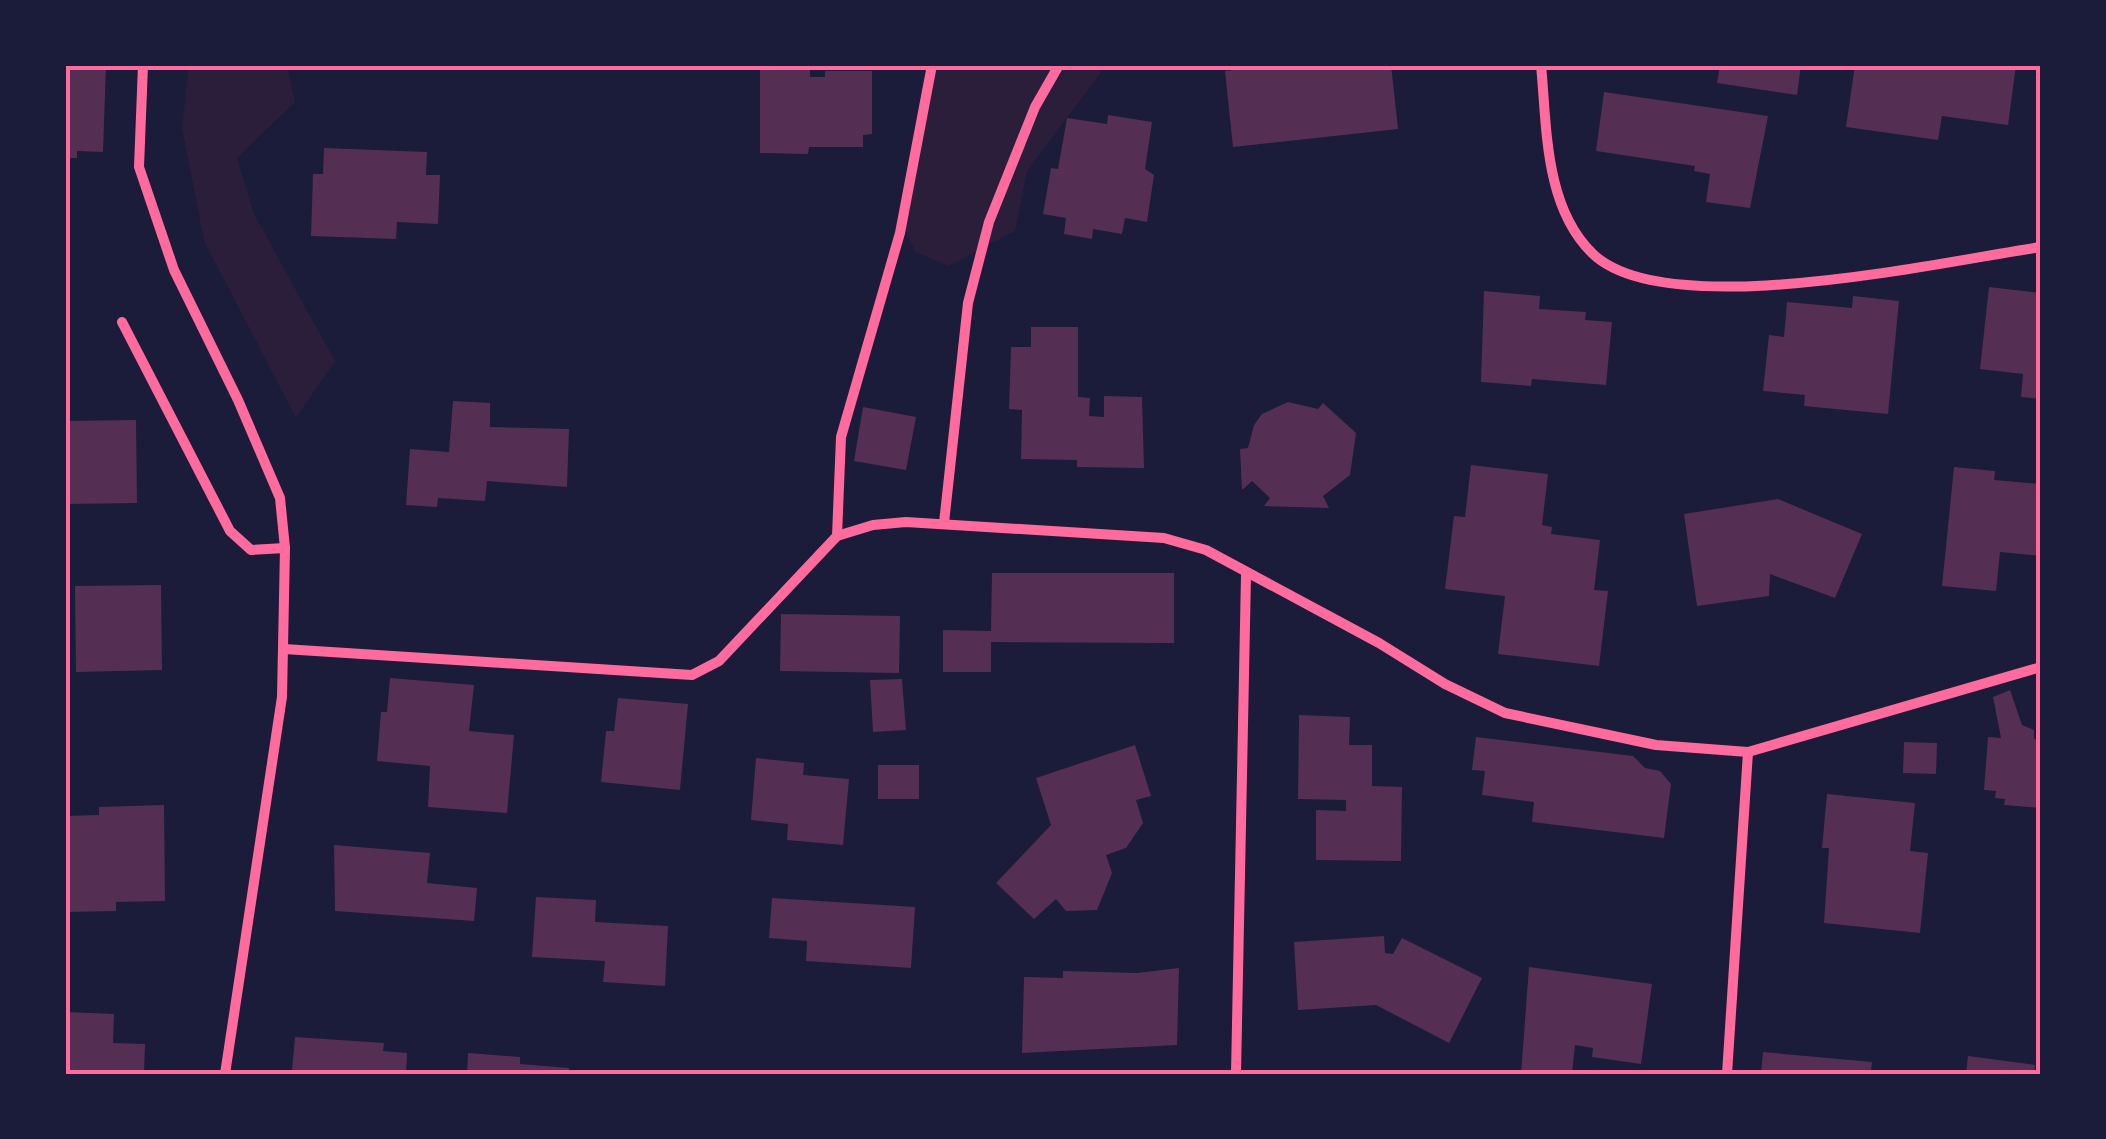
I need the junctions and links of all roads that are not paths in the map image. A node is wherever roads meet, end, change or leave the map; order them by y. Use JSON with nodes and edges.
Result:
{"nodes":[{"id":1,"x":143,"y":65,"type":"edge"},
{"id":2,"x":932,"y":65,"type":"edge"},
{"id":3,"x":1059,"y":65,"type":"edge"},
{"id":4,"x":1541,"y":65,"type":"edge"},
{"id":5,"x":2041,"y":247,"type":"edge"},
{"id":6,"x":122,"y":322,"type":"dead end"},
{"id":7,"x":944,"y":524,"type":"junction"},
{"id":8,"x":836,"y":536,"type":"junction"},
{"id":9,"x":285,"y":548,"type":"junction"},
{"id":10,"x":1246,"y":574,"type":"junction"},
{"id":11,"x":284,"y":649,"type":"junction"},
{"id":12,"x":2041,"y":667,"type":"edge"},
{"id":13,"x":1748,"y":752,"type":"junction"},
{"id":14,"x":225,"y":1074,"type":"edge"},
{"id":15,"x":1236,"y":1074,"type":"edge"},
{"id":16,"x":1728,"y":1074,"type":"edge"}],
"edges":[{"from":1,"to":9,"type":"street"},
{"from":2,"to":8,"type":"street"},
{"from":3,"to":7,"type":"street"},
{"from":4,"to":5,"type":"street"},
{"from":6,"to":9,"type":"street"},
{"from":7,"to":8,"type":"street"},
{"from":7,"to":10,"type":"street"},
{"from":8,"to":11,"type":"street"},
{"from":9,"to":11,"type":"street"},
{"from":10,"to":13,"type":"street"},
{"from":10,"to":15,"type":"street"},
{"from":11,"to":14,"type":"street"},
{"from":12,"to":13,"type":"street"},
{"from":13,"to":16,"type":"street"}]}
